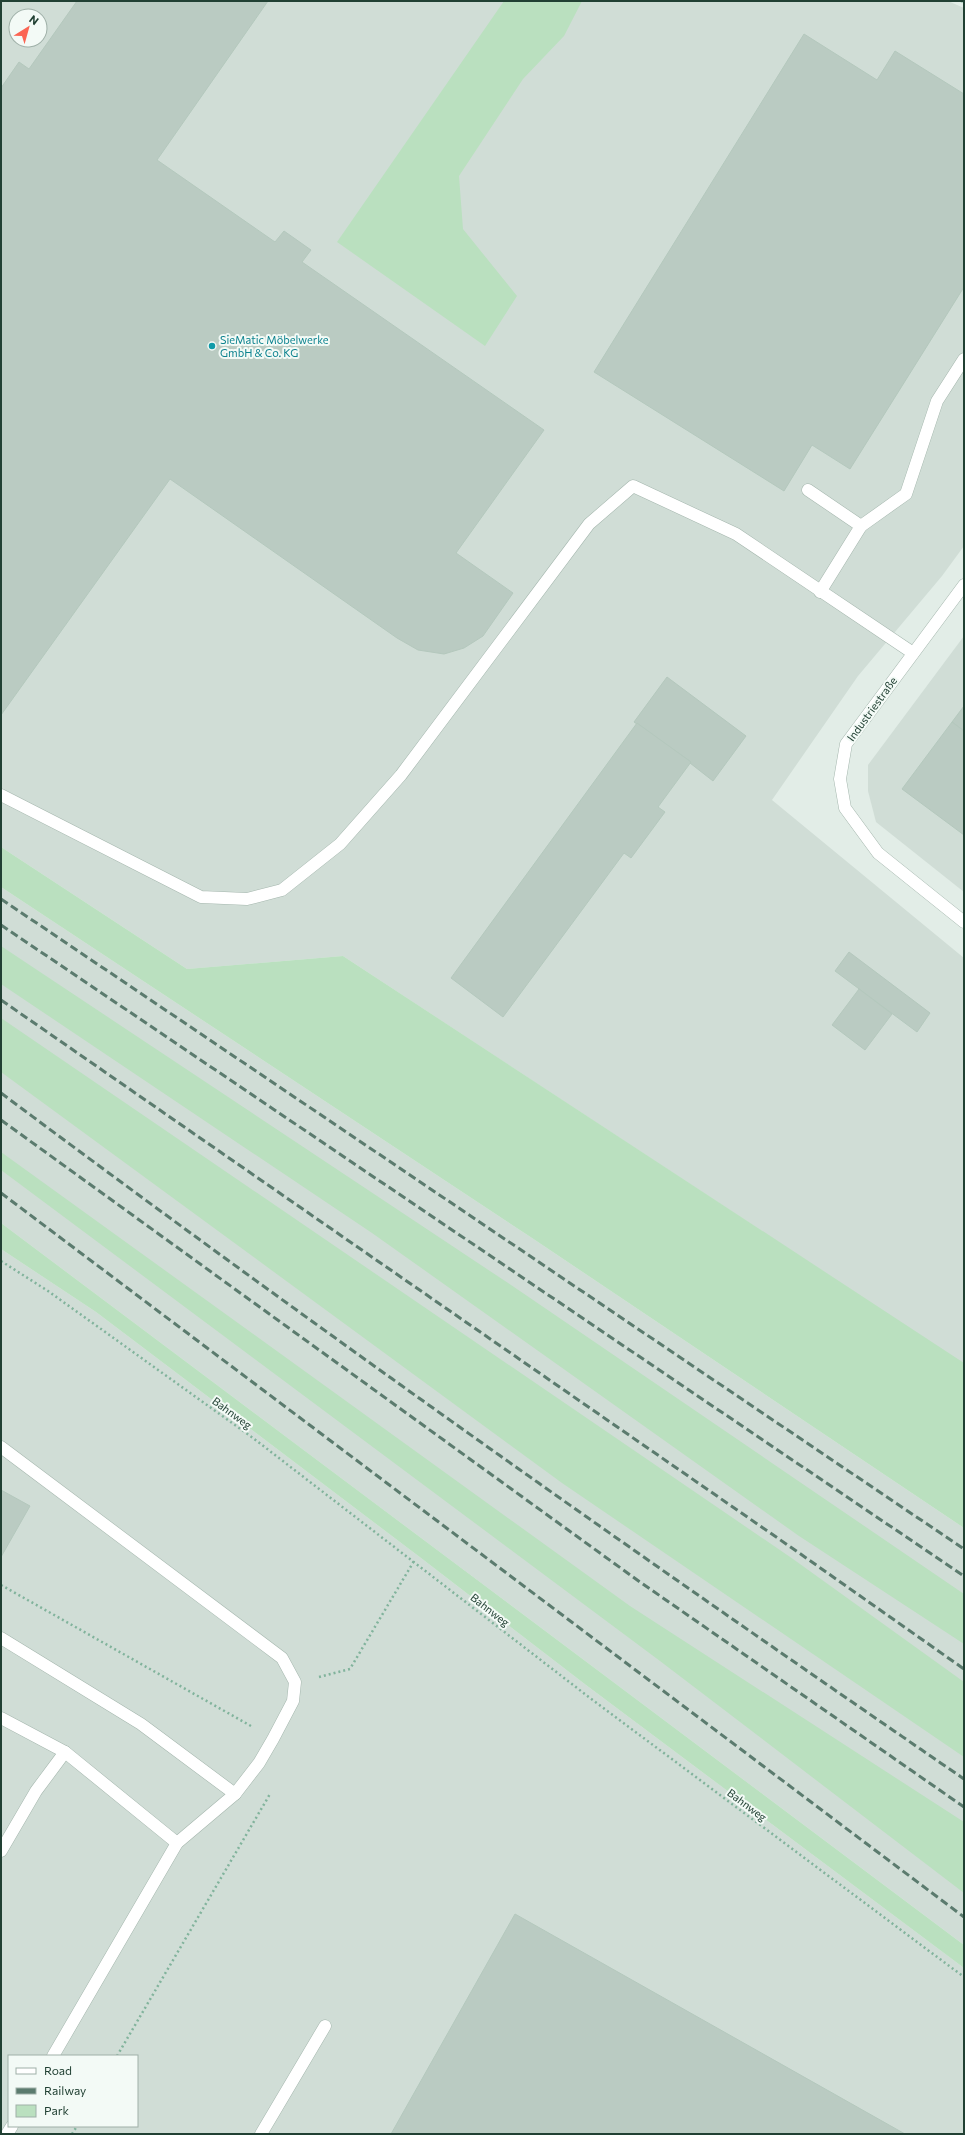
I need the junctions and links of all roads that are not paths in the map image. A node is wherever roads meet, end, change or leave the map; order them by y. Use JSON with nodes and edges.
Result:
{"nodes":[{"id":1,"x":964,"y":359,"type":"edge"},
{"id":2,"x":808,"y":490,"type":"dead end"},
{"id":3,"x":861,"y":526,"type":"junction"},
{"id":4,"x":964,"y":585,"type":"edge"},
{"id":5,"x":820,"y":592,"type":"junction"},
{"id":6,"x":913,"y":653,"type":"junction"},
{"id":7,"x":1,"y":795,"type":"edge"},
{"id":8,"x":964,"y":922,"type":"edge"},
{"id":9,"x":1,"y":1447,"type":"edge"},
{"id":10,"x":1,"y":1638,"type":"edge"},
{"id":11,"x":1,"y":1718,"type":"edge"},
{"id":12,"x":65,"y":1752,"type":"junction"},
{"id":13,"x":236,"y":1794,"type":"junction"},
{"id":14,"x":177,"y":1843,"type":"junction"},
{"id":15,"x":1,"y":1850,"type":"edge"},
{"id":16,"x":325,"y":2026,"type":"dead end"},
{"id":17,"x":54,"y":2055,"type":"edge"},
{"id":18,"x":261,"y":2134,"type":"edge"}],
"edges":[{"from":1,"to":3,"type":"street"},
{"from":2,"to":3,"type":"street"},
{"from":3,"to":5,"type":"street"},
{"from":4,"to":6,"type":"street","name":"Industriestraße"},
{"from":5,"to":6,"type":"street"},
{"from":5,"to":7,"type":"street"},
{"from":6,"to":8,"type":"street","name":"Industriestraße"},
{"from":9,"to":13,"type":"street"},
{"from":10,"to":13,"type":"street"},
{"from":11,"to":12,"type":"street"},
{"from":12,"to":14,"type":"street"},
{"from":12,"to":15,"type":"street"},
{"from":13,"to":14,"type":"street"},
{"from":14,"to":17,"type":"street"},
{"from":16,"to":18,"type":"street"}]}
